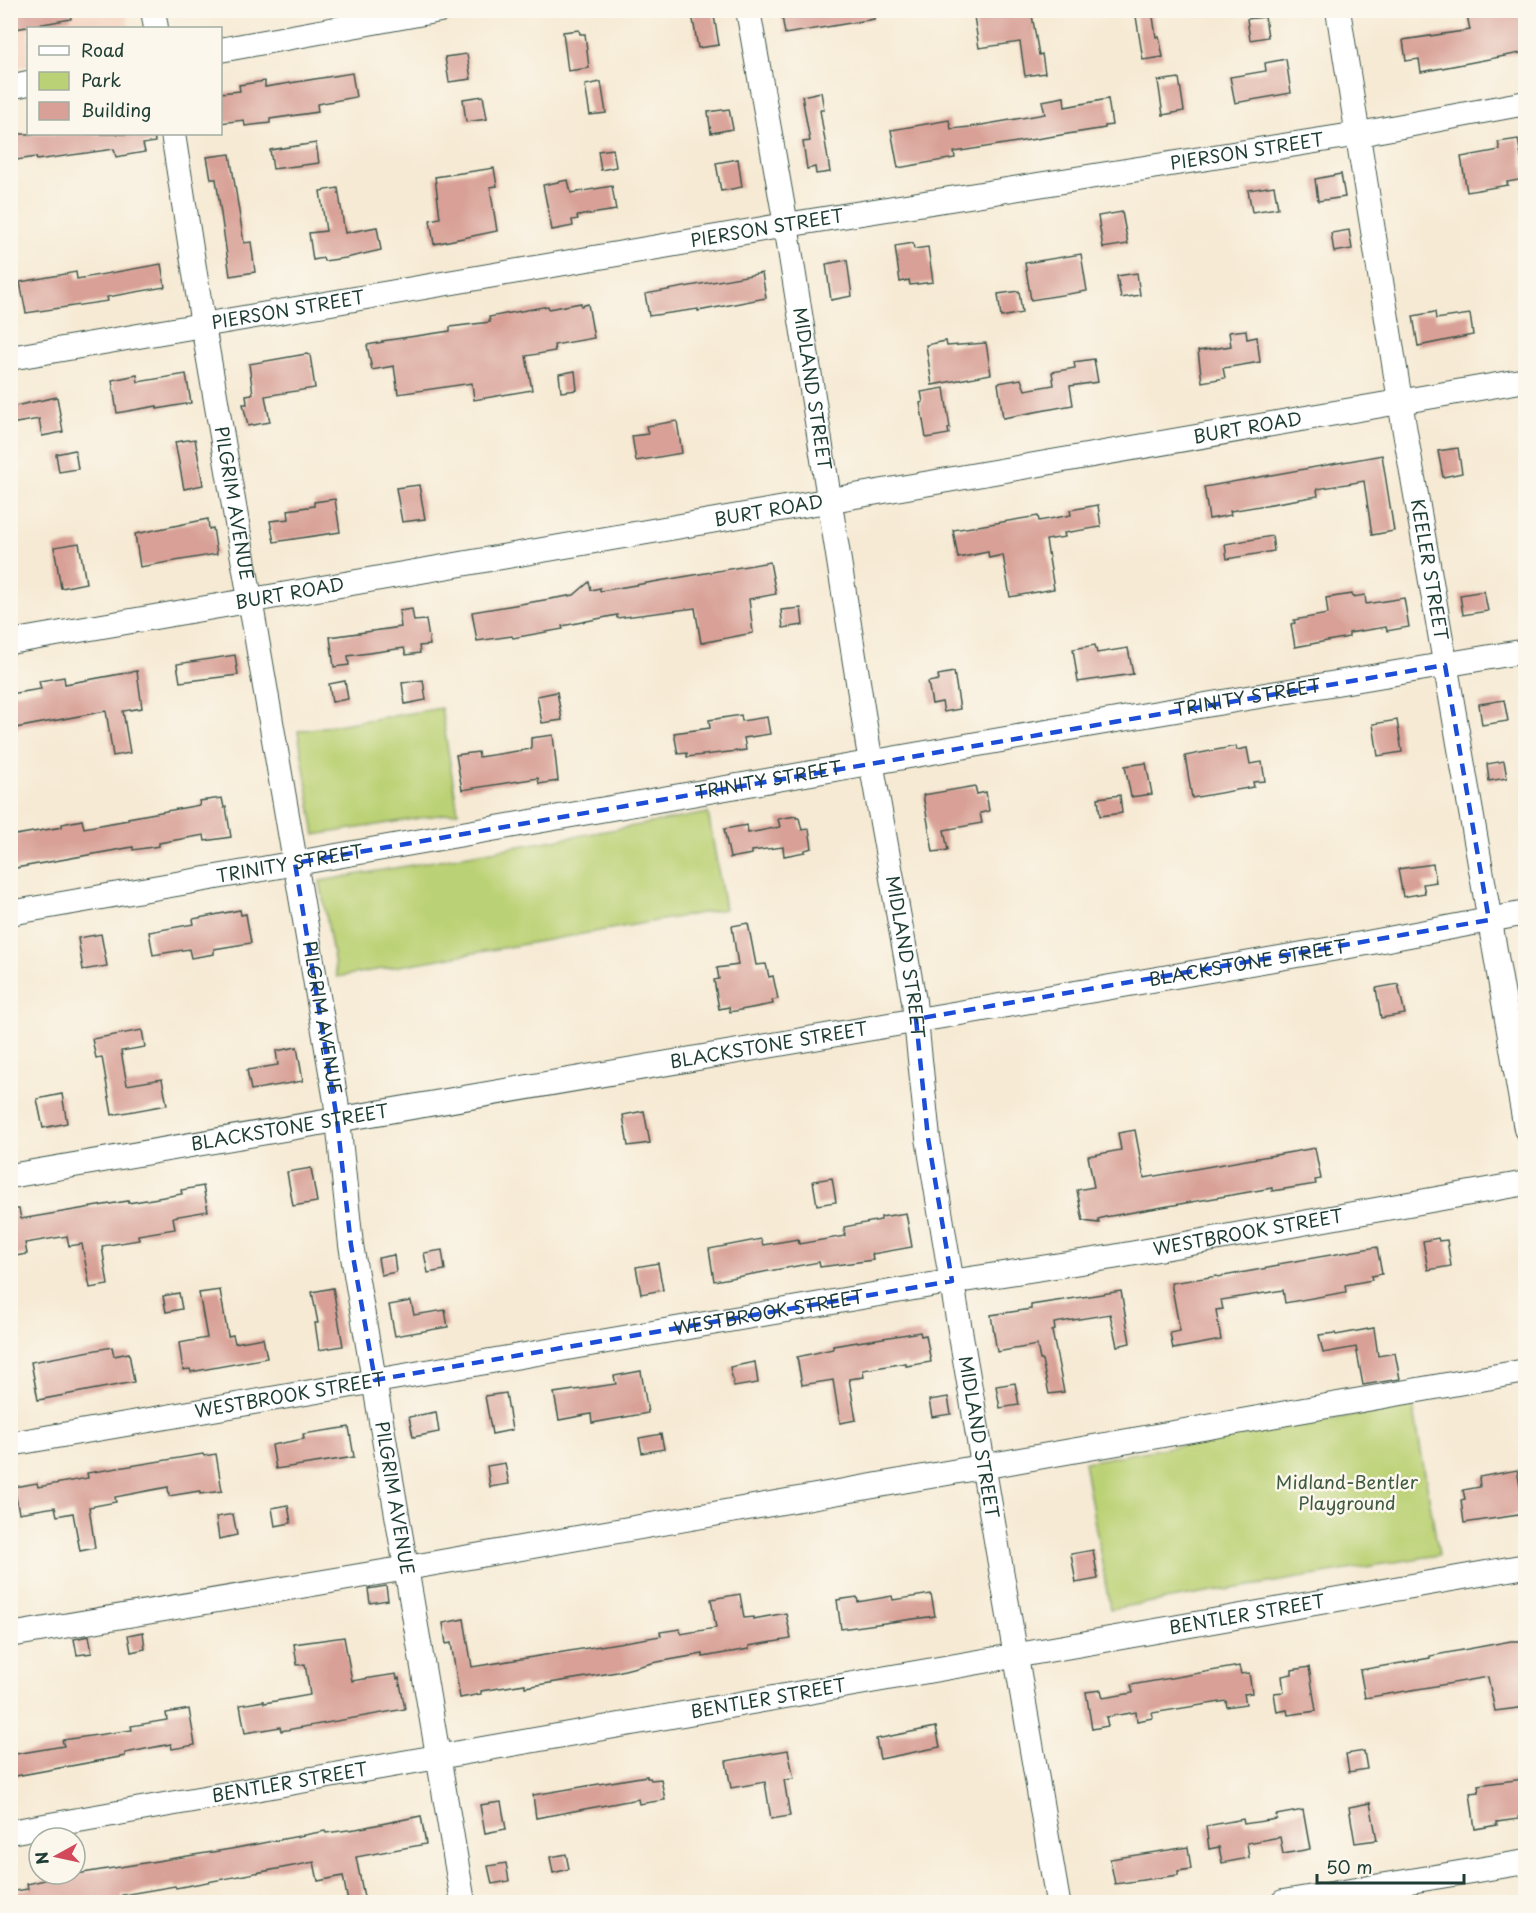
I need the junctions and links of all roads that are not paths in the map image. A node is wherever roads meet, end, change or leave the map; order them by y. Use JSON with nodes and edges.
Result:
{"nodes":[{"id":1,"x":153,"y":10,"type":"edge"},
{"id":2,"x":440,"y":10,"type":"edge"},
{"id":3,"x":748,"y":10,"type":"edge"},
{"id":4,"x":1338,"y":10,"type":"edge"},
{"id":5,"x":156,"y":27,"type":"edge"},
{"id":6,"x":222,"y":50,"type":"edge"},
{"id":7,"x":27,"y":84,"type":"edge"},
{"id":8,"x":10,"y":87,"type":"edge"},
{"id":9,"x":1526,"y":103,"type":"edge"},
{"id":10,"x":1359,"y":134,"type":"junction"},
{"id":11,"x":173,"y":135,"type":"edge"},
{"id":12,"x":786,"y":225,"type":"junction"},
{"id":13,"x":203,"y":325,"type":"junction"},
{"id":14,"x":10,"y":358,"type":"edge"},
{"id":15,"x":1526,"y":380,"type":"edge"},
{"id":16,"x":1400,"y":402,"type":"junction"},
{"id":17,"x":828,"y":501,"type":"junction"},
{"id":18,"x":251,"y":601,"type":"junction"},
{"id":19,"x":10,"y":642,"type":"edge"},
{"id":20,"x":1526,"y":651,"type":"edge"},
{"id":21,"x":1445,"y":665,"type":"junction"},
{"id":22,"x":872,"y":763,"type":"junction"},
{"id":23,"x":295,"y":863,"type":"junction"},
{"id":24,"x":10,"y":913,"type":"edge"},
{"id":25,"x":1526,"y":914,"type":"edge"},
{"id":26,"x":1489,"y":920,"type":"junction"},
{"id":27,"x":916,"y":1019,"type":"junction"},
{"id":28,"x":337,"y":1119,"type":"junction"},
{"id":29,"x":1526,"y":1129,"type":"edge"},
{"id":30,"x":10,"y":1176,"type":"edge"},
{"id":31,"x":1526,"y":1183,"type":"edge"},
{"id":32,"x":952,"y":1281,"type":"junction"},
{"id":33,"x":1526,"y":1371,"type":"edge"},
{"id":34,"x":375,"y":1380,"type":"junction"},
{"id":35,"x":10,"y":1444,"type":"edge"},
{"id":36,"x":984,"y":1467,"type":"junction"},
{"id":37,"x":1526,"y":1566,"type":"edge"},
{"id":38,"x":407,"y":1568,"type":"junction"},
{"id":39,"x":10,"y":1635,"type":"edge"},
{"id":40,"x":1017,"y":1656,"type":"junction"},
{"id":41,"x":439,"y":1758,"type":"junction"},
{"id":42,"x":10,"y":1832,"type":"edge"},
{"id":43,"x":1526,"y":1862,"type":"edge"},
{"id":44,"x":463,"y":1902,"type":"edge"},
{"id":45,"x":1059,"y":1902,"type":"edge"},
{"id":46,"x":1283,"y":1902,"type":"edge"}],
"edges":[{"from":1,"to":5,"type":"street"},
{"from":2,"to":6,"type":"street"},
{"from":3,"to":12,"type":"street","name":"MIDLAND STREET"},
{"from":4,"to":10,"type":"street","name":"KEELER STREET"},
{"from":7,"to":8,"type":"street"},
{"from":9,"to":10,"type":"street","name":"PIERSON STREET"},
{"from":10,"to":12,"type":"street","name":"PIERSON STREET"},
{"from":10,"to":16,"type":"street","name":"KEELER STREET"},
{"from":11,"to":13,"type":"street","name":"PILGRIM AVENUE"},
{"from":12,"to":13,"type":"street","name":"PIERSON STREET"},
{"from":12,"to":17,"type":"street","name":"MIDLAND STREET"},
{"from":13,"to":14,"type":"street","name":"PIERSON STREET"},
{"from":13,"to":18,"type":"street","name":"PILGRIM AVENUE"},
{"from":15,"to":16,"type":"street","name":"BURT ROAD"},
{"from":16,"to":17,"type":"street","name":"BURT ROAD"},
{"from":16,"to":21,"type":"street","name":"KEELER STREET"},
{"from":17,"to":18,"type":"street","name":"BURT ROAD"},
{"from":17,"to":22,"type":"street","name":"MIDLAND STREET"},
{"from":18,"to":19,"type":"street","name":"BURT ROAD"},
{"from":18,"to":23,"type":"street","name":"PILGRIM AVENUE"},
{"from":20,"to":21,"type":"street","name":"TRINITY STREET"},
{"from":21,"to":22,"type":"street","name":"TRINITY STREET"},
{"from":21,"to":26,"type":"street","name":"KEELER STREET"},
{"from":22,"to":23,"type":"street","name":"TRINITY STREET"},
{"from":22,"to":27,"type":"street","name":"MIDLAND STREET"},
{"from":23,"to":24,"type":"street","name":"TRINITY STREET"},
{"from":23,"to":28,"type":"street","name":"PILGRIM AVENUE"},
{"from":25,"to":26,"type":"street","name":"BLACKSTONE STREET"},
{"from":26,"to":27,"type":"street","name":"BLACKSTONE STREET"},
{"from":26,"to":29,"type":"street","name":"KEELER STREET"},
{"from":27,"to":28,"type":"street","name":"BLACKSTONE STREET"},
{"from":27,"to":32,"type":"street","name":"MIDLAND STREET"},
{"from":28,"to":30,"type":"street","name":"BLACKSTONE STREET"},
{"from":28,"to":34,"type":"street","name":"PILGRIM AVENUE"},
{"from":31,"to":32,"type":"street","name":"WESTBROOK STREET"},
{"from":32,"to":34,"type":"street","name":"WESTBROOK STREET"},
{"from":32,"to":36,"type":"street","name":"MIDLAND STREET"},
{"from":33,"to":36,"type":"street"},
{"from":34,"to":35,"type":"street","name":"WESTBROOK STREET"},
{"from":34,"to":38,"type":"street","name":"PILGRIM AVENUE"},
{"from":36,"to":38,"type":"street"},
{"from":36,"to":40,"type":"street","name":"MIDLAND STREET"},
{"from":37,"to":40,"type":"street","name":"BENTLER STREET"},
{"from":38,"to":39,"type":"street"},
{"from":38,"to":41,"type":"street","name":"PILGRIM AVENUE"},
{"from":40,"to":41,"type":"street","name":"BENTLER STREET"},
{"from":40,"to":45,"type":"street","name":"MIDLAND STREET"},
{"from":41,"to":42,"type":"street","name":"BENTLER STREET"},
{"from":41,"to":44,"type":"street","name":"PILGRIM AVENUE"},
{"from":43,"to":46,"type":"street"}]}
